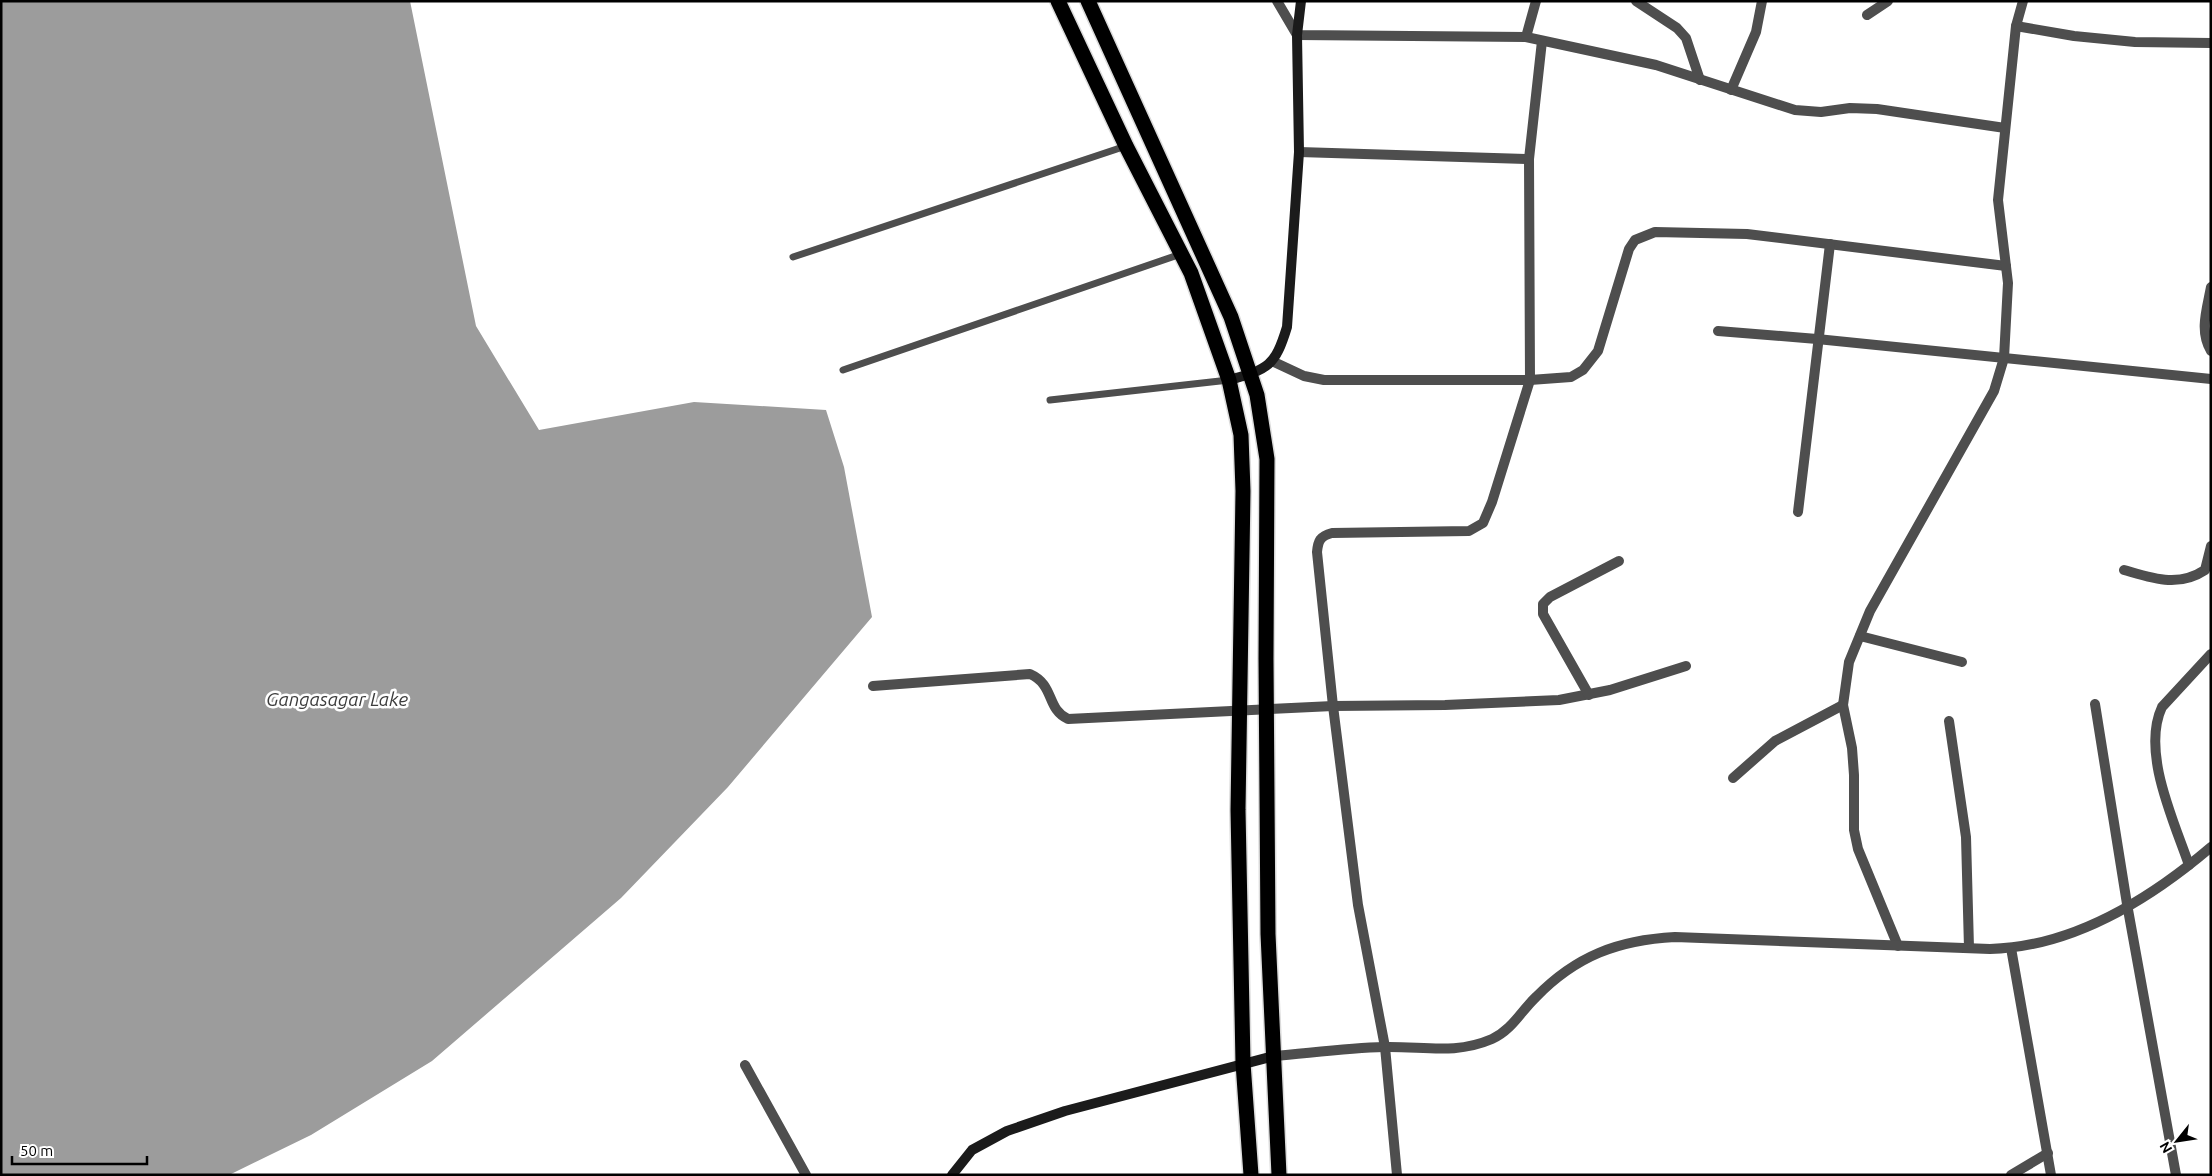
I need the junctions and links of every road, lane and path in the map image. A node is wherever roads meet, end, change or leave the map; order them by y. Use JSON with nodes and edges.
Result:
{"nodes":[{"id":1,"x":1058,"y":1,"type":"edge"},
{"id":2,"x":1088,"y":1,"type":"edge"},
{"id":3,"x":1277,"y":1,"type":"edge"},
{"id":4,"x":1301,"y":1,"type":"edge"},
{"id":5,"x":1536,"y":1,"type":"edge"},
{"id":6,"x":1636,"y":1,"type":"edge"},
{"id":7,"x":1654,"y":1,"type":"edge"},
{"id":8,"x":1762,"y":1,"type":"edge"},
{"id":9,"x":1888,"y":1,"type":"edge"},
{"id":10,"x":2023,"y":1,"type":"edge"},
{"id":11,"x":1655,"y":14,"type":"junction"},
{"id":12,"x":1868,"y":15,"type":"dead end"},
{"id":13,"x":2016,"y":26,"type":"junction"},
{"id":14,"x":1297,"y":34,"type":"junction"},
{"id":15,"x":1526,"y":37,"type":"junction"},
{"id":16,"x":1542,"y":41,"type":"junction"},
{"id":17,"x":2211,"y":43,"type":"edge"},
{"id":18,"x":1700,"y":80,"type":"junction"},
{"id":19,"x":1731,"y":90,"type":"junction"},
{"id":20,"x":2005,"y":128,"type":"junction"},
{"id":21,"x":1126,"y":146,"type":"junction"},
{"id":22,"x":1299,"y":152,"type":"junction"},
{"id":23,"x":1530,"y":159,"type":"junction"},
{"id":24,"x":1830,"y":244,"type":"junction"},
{"id":25,"x":1181,"y":254,"type":"junction"},
{"id":26,"x":793,"y":257,"type":"dead end"},
{"id":27,"x":2006,"y":266,"type":"junction"},
{"id":28,"x":2211,"y":287,"type":"edge"},
{"id":29,"x":1718,"y":331,"type":"dead end"},
{"id":30,"x":1817,"y":339,"type":"junction"},
{"id":31,"x":2211,"y":351,"type":"edge"},
{"id":32,"x":2004,"y":358,"type":"junction"},
{"id":33,"x":1274,"y":362,"type":"junction"},
{"id":34,"x":844,"y":370,"type":"dead end"},
{"id":35,"x":1251,"y":374,"type":"junction"},
{"id":36,"x":2211,"y":379,"type":"edge"},
{"id":37,"x":1229,"y":380,"type":"junction"},
{"id":38,"x":1530,"y":380,"type":"junction"},
{"id":39,"x":1050,"y":400,"type":"dead end"},
{"id":40,"x":1798,"y":512,"type":"dead end"},
{"id":41,"x":2211,"y":546,"type":"edge"},
{"id":42,"x":1619,"y":561,"type":"dead end"},
{"id":43,"x":2124,"y":570,"type":"dead end"},
{"id":44,"x":1860,"y":636,"type":"junction"},
{"id":45,"x":2211,"y":654,"type":"edge"},
{"id":46,"x":1962,"y":662,"type":"dead end"},
{"id":47,"x":1686,"y":666,"type":"dead end"},
{"id":48,"x":873,"y":686,"type":"dead end"},
{"id":49,"x":1589,"y":695,"type":"junction"},
{"id":50,"x":2095,"y":704,"type":"dead end"},
{"id":51,"x":1843,"y":705,"type":"junction"},
{"id":52,"x":1333,"y":706,"type":"junction"},
{"id":53,"x":1268,"y":708,"type":"junction"},
{"id":54,"x":1241,"y":710,"type":"junction"},
{"id":55,"x":1949,"y":721,"type":"dead end"},
{"id":56,"x":1733,"y":778,"type":"dead end"},
{"id":57,"x":2211,"y":847,"type":"edge"},
{"id":58,"x":2189,"y":865,"type":"junction"},
{"id":59,"x":2127,"y":904,"type":"junction"},
{"id":60,"x":1898,"y":946,"type":"junction"},
{"id":61,"x":1969,"y":948,"type":"junction"},
{"id":62,"x":2011,"y":948,"type":"junction"},
{"id":63,"x":1385,"y":1047,"type":"junction"},
{"id":64,"x":1274,"y":1056,"type":"junction"},
{"id":65,"x":1243,"y":1062,"type":"junction"},
{"id":66,"x":745,"y":1065,"type":"dead end"},
{"id":67,"x":2048,"y":1153,"type":"junction"},
{"id":68,"x":806,"y":1175,"type":"edge"},
{"id":69,"x":952,"y":1175,"type":"edge"},
{"id":70,"x":1251,"y":1175,"type":"edge"},
{"id":71,"x":1279,"y":1175,"type":"edge"},
{"id":72,"x":1396,"y":1175,"type":"edge"},
{"id":73,"x":2011,"y":1175,"type":"edge"},
{"id":74,"x":2052,"y":1175,"type":"edge"},
{"id":75,"x":2176,"y":1175,"type":"edge"}],
"edges":[{"from":1,"to":21,"type":"highway"},
{"from":2,"to":35,"type":"highway"},
{"from":3,"to":14,"type":"street"},
{"from":4,"to":14,"type":"street"},
{"from":5,"to":15,"type":"street"},
{"from":6,"to":11,"type":"street"},
{"from":7,"to":11,"type":"street"},
{"from":8,"to":19,"type":"street"},
{"from":9,"to":12,"type":"street"},
{"from":10,"to":13,"type":"street"},
{"from":11,"to":18,"type":"street"},
{"from":13,"to":17,"type":"street"},
{"from":13,"to":20,"type":"street"},
{"from":14,"to":15,"type":"street"},
{"from":14,"to":22,"type":"street"},
{"from":15,"to":16,"type":"street"},
{"from":16,"to":18,"type":"street"},
{"from":16,"to":23,"type":"street"},
{"from":18,"to":19,"type":"street"},
{"from":19,"to":20,"type":"street"},
{"from":20,"to":27,"type":"street"},
{"from":21,"to":25,"type":"highway"},
{"from":21,"to":26,"type":"lane"},
{"from":22,"to":23,"type":"street"},
{"from":22,"to":33,"type":"street"},
{"from":23,"to":38,"type":"street"},
{"from":24,"to":27,"type":"street"},
{"from":24,"to":30,"type":"street"},
{"from":24,"to":38,"type":"street"},
{"from":25,"to":34,"type":"lane"},
{"from":25,"to":37,"type":"highway"},
{"from":27,"to":32,"type":"street"},
{"from":28,"to":31,"type":"street"},
{"from":29,"to":30,"type":"street"},
{"from":30,"to":32,"type":"street"},
{"from":30,"to":40,"type":"street"},
{"from":32,"to":36,"type":"street"},
{"from":32,"to":44,"type":"street"},
{"from":33,"to":35,"type":"street"},
{"from":33,"to":38,"type":"street"},
{"from":35,"to":37,"type":"street"},
{"from":35,"to":53,"type":"highway"},
{"from":37,"to":39,"type":"lane"},
{"from":37,"to":54,"type":"highway"},
{"from":38,"to":52,"type":"street"},
{"from":41,"to":43,"type":"street"},
{"from":42,"to":49,"type":"street"},
{"from":44,"to":46,"type":"street"},
{"from":44,"to":51,"type":"street"},
{"from":45,"to":58,"type":"street"},
{"from":47,"to":49,"type":"street"},
{"from":48,"to":54,"type":"street"},
{"from":49,"to":52,"type":"street"},
{"from":50,"to":59,"type":"street"},
{"from":51,"to":56,"type":"street"},
{"from":51,"to":60,"type":"street"},
{"from":52,"to":53,"type":"street"},
{"from":52,"to":63,"type":"street"},
{"from":53,"to":54,"type":"street"},
{"from":53,"to":64,"type":"highway"},
{"from":54,"to":65,"type":"highway"},
{"from":55,"to":61,"type":"street"},
{"from":57,"to":58,"type":"street"},
{"from":58,"to":59,"type":"street"},
{"from":59,"to":62,"type":"street"},
{"from":59,"to":75,"type":"street"},
{"from":60,"to":61,"type":"street"},
{"from":60,"to":63,"type":"street"},
{"from":61,"to":62,"type":"street"},
{"from":62,"to":67,"type":"street"},
{"from":63,"to":64,"type":"street"},
{"from":63,"to":72,"type":"street"},
{"from":64,"to":65,"type":"street"},
{"from":64,"to":71,"type":"highway"},
{"from":65,"to":69,"type":"street"},
{"from":65,"to":70,"type":"highway"},
{"from":66,"to":68,"type":"street"},
{"from":67,"to":73,"type":"street"},
{"from":67,"to":74,"type":"street"}]}
